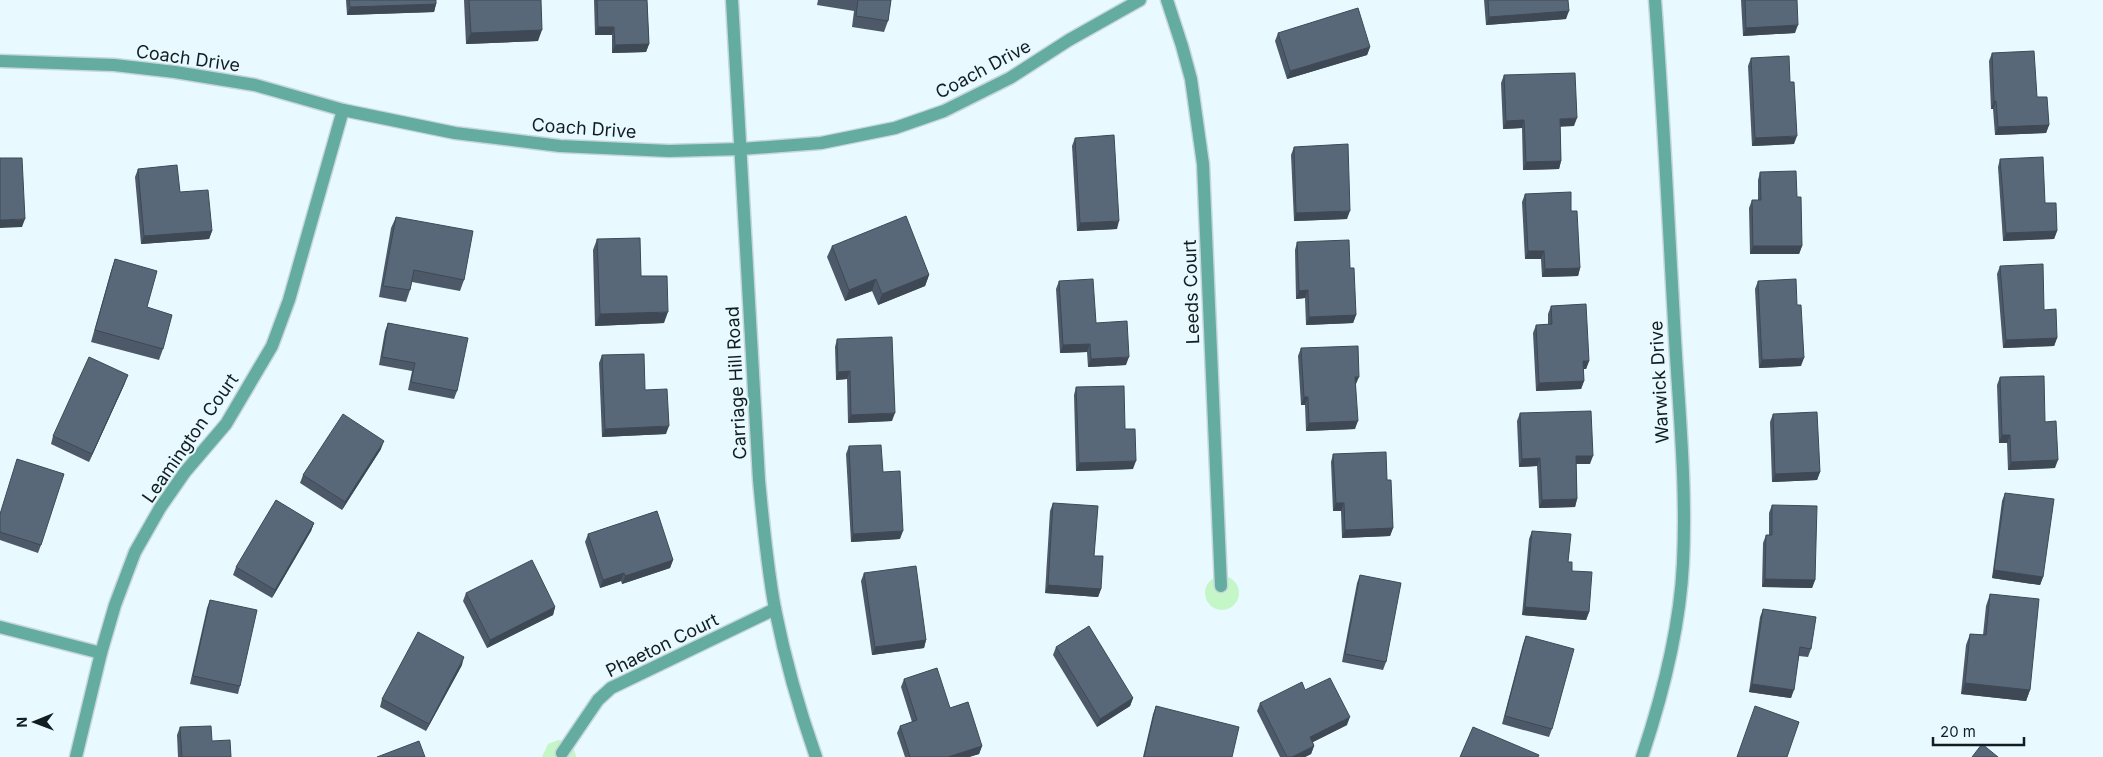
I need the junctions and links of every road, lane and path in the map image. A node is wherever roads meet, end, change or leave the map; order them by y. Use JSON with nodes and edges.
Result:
{"nodes":[{"id":1,"x":732,"y":0,"type":"edge"},
{"id":2,"x":1140,"y":0,"type":"edge"},
{"id":3,"x":1167,"y":0,"type":"edge"},
{"id":4,"x":1655,"y":0,"type":"edge"},
{"id":5,"x":0,"y":61,"type":"edge"},
{"id":6,"x":343,"y":110,"type":"junction"},
{"id":7,"x":741,"y":149,"type":"junction"},
{"id":8,"x":1221,"y":586,"type":"dead end"},
{"id":9,"x":775,"y":609,"type":"junction"},
{"id":10,"x":0,"y":627,"type":"edge"},
{"id":11,"x":101,"y":652,"type":"junction"},
{"id":12,"x":562,"y":753,"type":"dead end"},
{"id":13,"x":76,"y":757,"type":"edge"},
{"id":14,"x":816,"y":757,"type":"edge"},
{"id":15,"x":1642,"y":757,"type":"edge"}],
"edges":[{"from":1,"to":7,"type":"street","name":"Carriage Hill Road"},
{"from":2,"to":7,"type":"street","name":"Coach Drive"},
{"from":3,"to":8,"type":"street","name":"Leeds Court"},
{"from":4,"to":15,"type":"street","name":"Warwick Drive"},
{"from":5,"to":6,"type":"street","name":"Coach Drive"},
{"from":6,"to":7,"type":"street","name":"Coach Drive"},
{"from":6,"to":11,"type":"street","name":"Leamington Court"},
{"from":7,"to":9,"type":"street","name":"Carriage Hill Road"},
{"from":9,"to":12,"type":"street","name":"Phaeton Court"},
{"from":9,"to":14,"type":"street","name":"Carriage Hill Road"},
{"from":10,"to":11,"type":"street"},
{"from":11,"to":13,"type":"street","name":"Leamington Court"}]}
